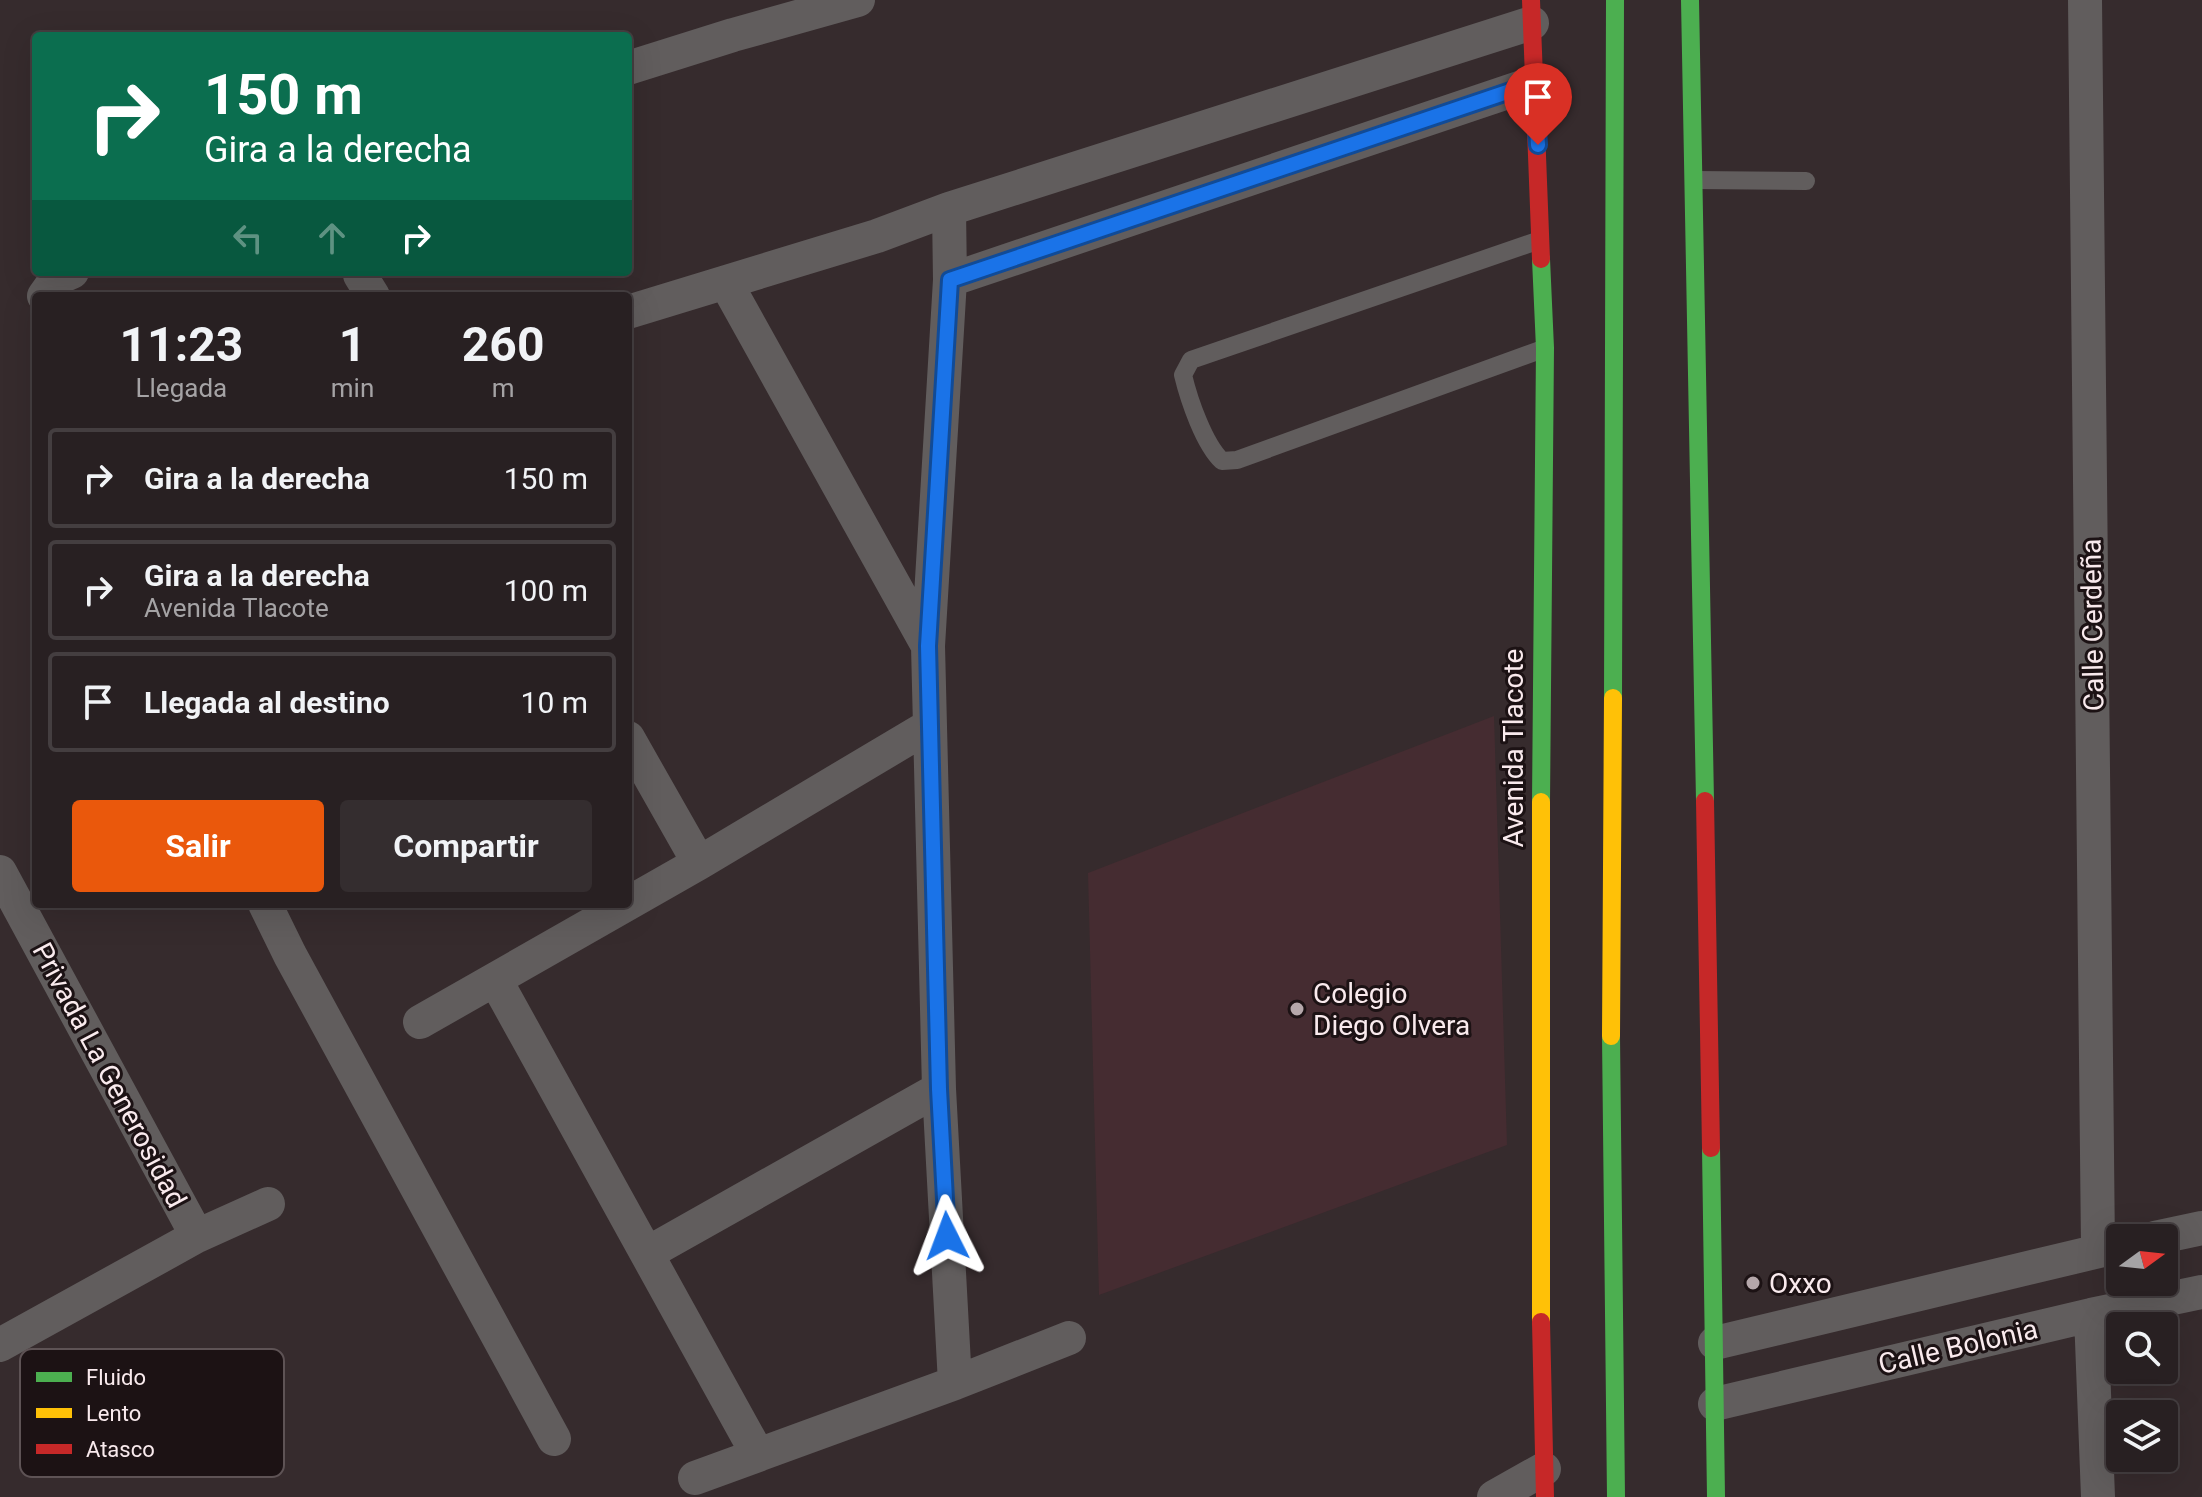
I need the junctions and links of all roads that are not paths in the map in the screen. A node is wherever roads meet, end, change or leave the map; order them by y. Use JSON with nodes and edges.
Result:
{"nodes":[{"id":1,"x":858,"y":0,"type":"edge"},
{"id":2,"x":1615,"y":0,"type":"edge"},
{"id":3,"x":1690,"y":0,"type":"edge"},
{"id":4,"x":2085,"y":0,"type":"edge"},
{"id":5,"x":1531,"y":11,"type":"edge"},
{"id":6,"x":632,"y":67,"type":"edge"},
{"id":7,"x":1534,"y":83,"type":"junction"},
{"id":8,"x":1694,"y":180,"type":"junction"},
{"id":9,"x":1806,"y":181,"type":"dead end"},
{"id":10,"x":949,"y":209,"type":"junction"},
{"id":11,"x":1542,"y":239,"type":"junction"},
{"id":12,"x":63,"y":276,"type":"edge"},
{"id":13,"x":950,"y":280,"type":"junction"},
{"id":14,"x":726,"y":283,"type":"junction"},
{"id":15,"x":47,"y":292,"type":"edge"},
{"id":16,"x":632,"y":311,"type":"edge"},
{"id":17,"x":1545,"y":348,"type":"junction"},
{"id":18,"x":928,"y":646,"type":"junction"},
{"id":19,"x":929,"y":726,"type":"junction"},
{"id":20,"x":632,"y":745,"type":"edge"},
{"id":21,"x":699,"y":863,"type":"junction"},
{"id":22,"x":0,"y":872,"type":"edge"},
{"id":23,"x":632,"y":902,"type":"edge"},
{"id":24,"x":267,"y":908,"type":"edge"},
{"id":25,"x":622,"y":908,"type":"edge"},
{"id":26,"x":496,"y":981,"type":"junction"},
{"id":27,"x":420,"y":1022,"type":"dead end"},
{"id":28,"x":939,"y":1089,"type":"junction"},
{"id":29,"x":268,"y":1204,"type":"dead end"},
{"id":30,"x":2109,"y":1224,"type":"edge"},
{"id":31,"x":2202,"y":1228,"type":"edge"},
{"id":32,"x":2178,"y":1233,"type":"edge"},
{"id":33,"x":197,"y":1236,"type":"junction"},
{"id":34,"x":2106,"y":1249,"type":"edge"},
{"id":35,"x":648,"y":1253,"type":"junction"},
{"id":36,"x":2202,"y":1292,"type":"edge"},
{"id":37,"x":2091,"y":1315,"type":"junction"},
{"id":38,"x":1069,"y":1338,"type":"dead end"},
{"id":39,"x":1715,"y":1343,"type":"junction"},
{"id":40,"x":0,"y":1345,"type":"edge"},
{"id":41,"x":955,"y":1383,"type":"junction"},
{"id":42,"x":1715,"y":1404,"type":"junction"},
{"id":43,"x":554,"y":1439,"type":"dead end"},
{"id":44,"x":758,"y":1455,"type":"junction"},
{"id":45,"x":695,"y":1478,"type":"dead end"},
{"id":46,"x":1544,"y":1483,"type":"edge"},
{"id":47,"x":1494,"y":1497,"type":"edge"},
{"id":48,"x":1616,"y":1497,"type":"edge"},
{"id":49,"x":1716,"y":1497,"type":"edge"},
{"id":50,"x":2098,"y":1497,"type":"edge"}],
"edges":[{"from":1,"to":6,"type":"street"},
{"from":2,"to":48,"type":"main road"},
{"from":3,"to":8,"type":"main road"},
{"from":4,"to":30,"type":"street","name":"Calle Cerdeña"},
{"from":5,"to":7,"type":"main road","name":"Avenida Tlacote"},
{"from":5,"to":10,"type":"street"},
{"from":7,"to":11,"type":"main road","name":"Avenida Tlacote"},
{"from":7,"to":13,"type":"street"},
{"from":8,"to":9,"type":"lane"},
{"from":8,"to":39,"type":"main road"},
{"from":10,"to":13,"type":"street"},
{"from":10,"to":14,"type":"street"},
{"from":11,"to":17,"type":"main road","name":"Avenida Tlacote"},
{"from":11,"to":17,"type":"lane"},
{"from":12,"to":15,"type":"street"},
{"from":13,"to":18,"type":"street"},
{"from":14,"to":16,"type":"street"},
{"from":14,"to":18,"type":"street"},
{"from":17,"to":46,"type":"main road","name":"Avenida Tlacote"},
{"from":18,"to":19,"type":"street"},
{"from":19,"to":21,"type":"street"},
{"from":19,"to":28,"type":"street"},
{"from":20,"to":21,"type":"street"},
{"from":21,"to":23,"type":"street"},
{"from":22,"to":33,"type":"street","name":"Privada La Generosidad"},
{"from":24,"to":43,"type":"street"},
{"from":25,"to":26,"type":"street"},
{"from":26,"to":27,"type":"street"},
{"from":26,"to":35,"type":"street"},
{"from":28,"to":35,"type":"street"},
{"from":28,"to":41,"type":"street"},
{"from":29,"to":33,"type":"street"},
{"from":31,"to":32,"type":"street"},
{"from":33,"to":40,"type":"street"},
{"from":34,"to":39,"type":"street"},
{"from":35,"to":44,"type":"street"},
{"from":36,"to":37,"type":"street","name":"Calle Bolonia"},
{"from":37,"to":42,"type":"street","name":"Calle Bolonia"},
{"from":37,"to":50,"type":"street"},
{"from":38,"to":41,"type":"street"},
{"from":39,"to":42,"type":"main road"},
{"from":41,"to":44,"type":"street"},
{"from":42,"to":49,"type":"main road"},
{"from":44,"to":45,"type":"street"},
{"from":46,"to":47,"type":"street"}]}
